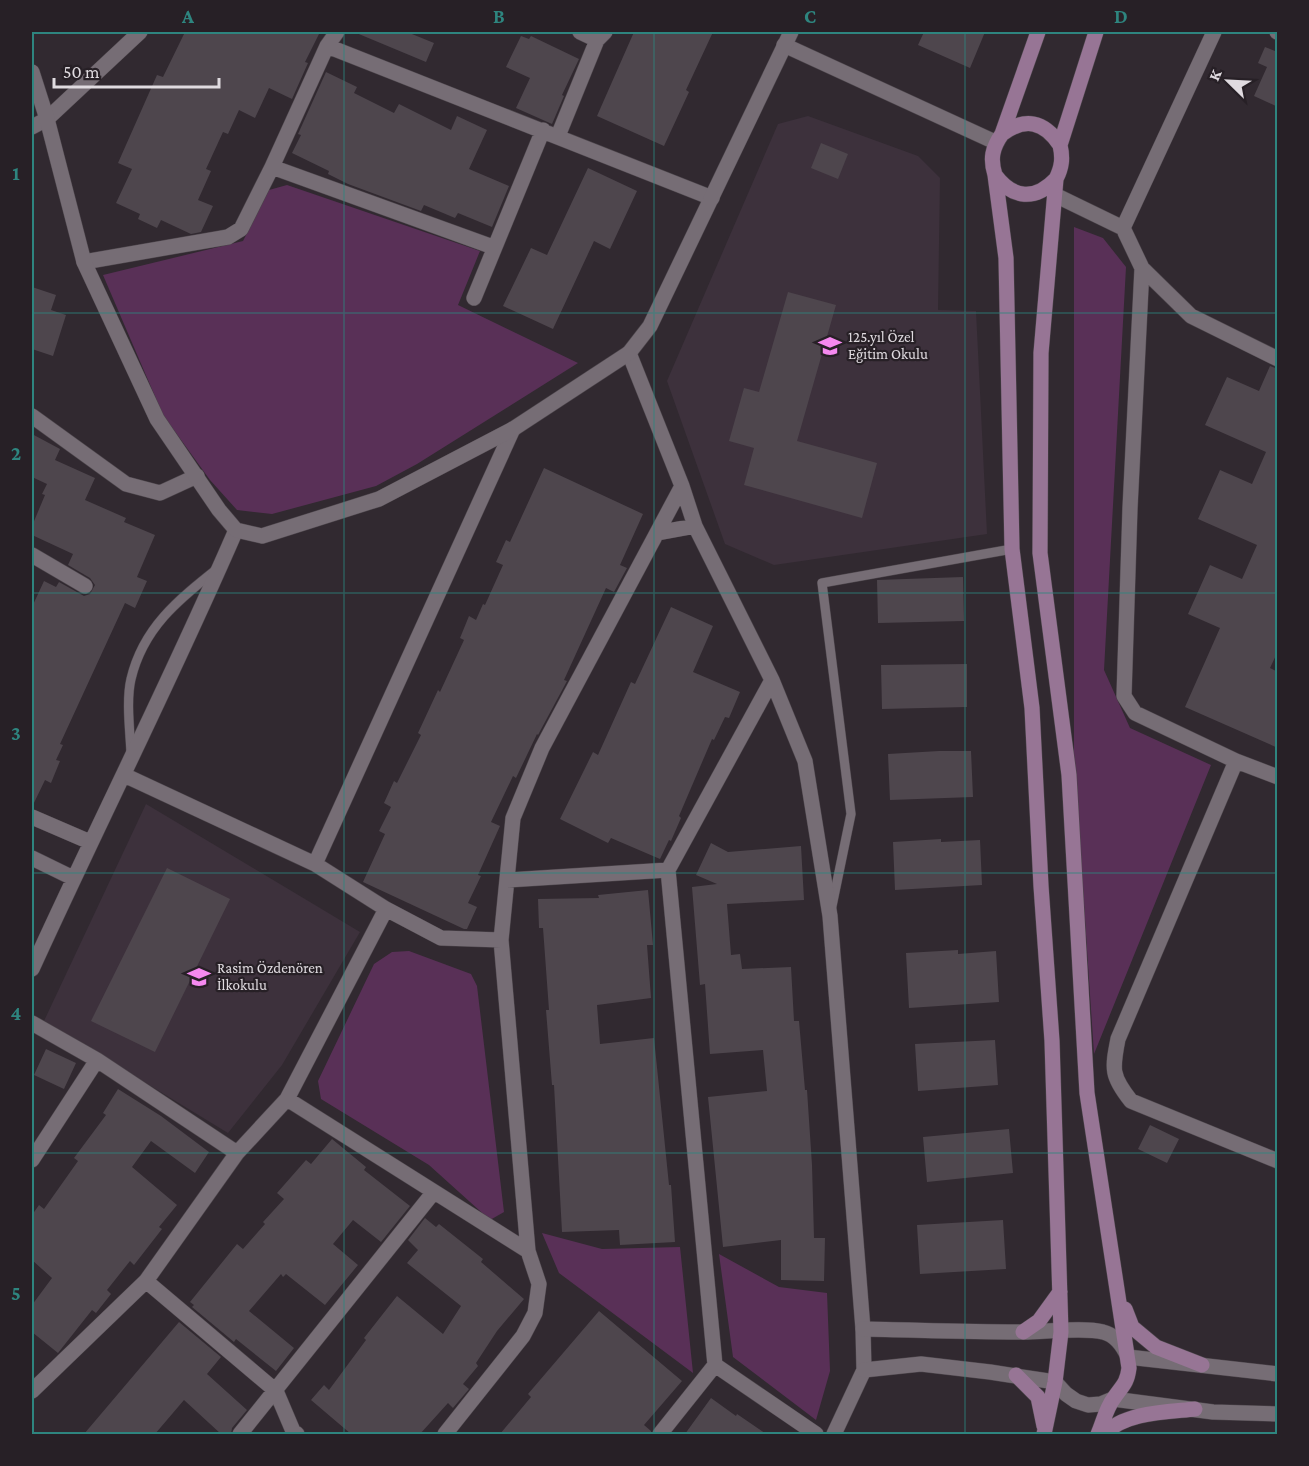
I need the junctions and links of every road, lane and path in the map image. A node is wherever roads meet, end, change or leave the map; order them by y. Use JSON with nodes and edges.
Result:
{"nodes":[{"id":1,"x":140,"y":32,"type":"edge"},
{"id":2,"x":337,"y":32,"type":"edge"},
{"id":3,"x":580,"y":32,"type":"edge"},
{"id":4,"x":1038,"y":32,"type":"edge"},
{"id":5,"x":1096,"y":32,"type":"edge"},
{"id":6,"x":1214,"y":32,"type":"edge"},
{"id":7,"x":601,"y":36,"type":"edge"},
{"id":8,"x":787,"y":38,"type":"edge"},
{"id":9,"x":327,"y":46,"type":"junction"},
{"id":10,"x":32,"y":72,"type":"edge"},
{"id":11,"x":47,"y":119,"type":"junction"},
{"id":12,"x":32,"y":127,"type":"edge"},
{"id":13,"x":543,"y":130,"type":"junction"},
{"id":14,"x":558,"y":136,"type":"junction"},
{"id":15,"x":999,"y":138,"type":"junction"},
{"id":16,"x":1060,"y":145,"type":"junction"},
{"id":17,"x":272,"y":167,"type":"junction"},
{"id":18,"x":995,"y":175,"type":"junction"},
{"id":19,"x":1056,"y":179,"type":"junction"},
{"id":20,"x":1055,"y":195,"type":"junction"},
{"id":21,"x":712,"y":198,"type":"junction"},
{"id":22,"x":1123,"y":228,"type":"junction"},
{"id":23,"x":493,"y":247,"type":"junction"},
{"id":24,"x":84,"y":262,"type":"junction"},
{"id":25,"x":1142,"y":268,"type":"junction"},
{"id":26,"x":474,"y":298,"type":"dead end"},
{"id":27,"x":629,"y":353,"type":"junction"},
{"id":28,"x":1278,"y":359,"type":"edge"},
{"id":29,"x":32,"y":416,"type":"edge"},
{"id":30,"x":513,"y":429,"type":"junction"},
{"id":31,"x":197,"y":476,"type":"junction"},
{"id":32,"x":682,"y":486,"type":"junction"},
{"id":33,"x":695,"y":526,"type":"junction"},
{"id":34,"x":236,"y":530,"type":"junction"},
{"id":35,"x":657,"y":533,"type":"junction"},
{"id":36,"x":1012,"y":549,"type":"junction"},
{"id":37,"x":32,"y":559,"type":"edge"},
{"id":38,"x":221,"y":565,"type":"junction"},
{"id":39,"x":85,"y":586,"type":"dead end"},
{"id":40,"x":772,"y":680,"type":"junction"},
{"id":41,"x":131,"y":760,"type":"junction"},
{"id":42,"x":1236,"y":761,"type":"junction"},
{"id":43,"x":124,"y":776,"type":"junction"},
{"id":44,"x":1278,"y":777,"type":"edge"},
{"id":45,"x":32,"y":817,"type":"edge"},
{"id":46,"x":90,"y":842,"type":"junction"},
{"id":47,"x":32,"y":858,"type":"edge"},
{"id":48,"x":315,"y":864,"type":"junction"},
{"id":49,"x":668,"y":870,"type":"junction"},
{"id":50,"x":73,"y":878,"type":"junction"},
{"id":51,"x":507,"y":880,"type":"junction"},
{"id":52,"x":386,"y":909,"type":"junction"},
{"id":53,"x":831,"y":916,"type":"junction"},
{"id":54,"x":501,"y":940,"type":"junction"},
{"id":55,"x":32,"y":969,"type":"edge"},
{"id":56,"x":32,"y":1023,"type":"edge"},
{"id":57,"x":97,"y":1060,"type":"junction"},
{"id":58,"x":287,"y":1099,"type":"junction"},
{"id":59,"x":237,"y":1153,"type":"junction"},
{"id":60,"x":32,"y":1160,"type":"edge"},
{"id":61,"x":1278,"y":1161,"type":"edge"},
{"id":62,"x":433,"y":1193,"type":"junction"},
{"id":63,"x":528,"y":1251,"type":"junction"},
{"id":64,"x":146,"y":1281,"type":"junction"},
{"id":65,"x":1117,"y":1291,"type":"junction"},
{"id":66,"x":1060,"y":1292,"type":"junction"},
{"id":67,"x":863,"y":1329,"type":"junction"},
{"id":68,"x":1023,"y":1332,"type":"junction"},
{"id":69,"x":1061,"y":1332,"type":"junction"},
{"id":70,"x":1128,"y":1357,"type":"junction"},
{"id":71,"x":715,"y":1365,"type":"junction"},
{"id":72,"x":1202,"y":1365,"type":"junction"},
{"id":73,"x":864,"y":1370,"type":"junction"},
{"id":74,"x":1278,"y":1374,"type":"edge"},
{"id":75,"x":1016,"y":1375,"type":"junction"},
{"id":76,"x":1055,"y":1382,"type":"junction"},
{"id":77,"x":32,"y":1391,"type":"edge"},
{"id":78,"x":276,"y":1391,"type":"junction"},
{"id":79,"x":1113,"y":1399,"type":"junction"},
{"id":80,"x":1195,"y":1409,"type":"junction"},
{"id":81,"x":1278,"y":1414,"type":"edge"},
{"id":82,"x":1045,"y":1432,"type":"edge"},
{"id":83,"x":240,"y":1434,"type":"edge"},
{"id":84,"x":297,"y":1434,"type":"edge"},
{"id":85,"x":445,"y":1434,"type":"edge"},
{"id":86,"x":660,"y":1434,"type":"edge"},
{"id":87,"x":816,"y":1434,"type":"edge"},
{"id":88,"x":834,"y":1434,"type":"edge"},
{"id":89,"x":1098,"y":1434,"type":"edge"},
{"id":90,"x":1105,"y":1434,"type":"edge"}],
"edges":[{"from":1,"to":11,"type":"street"},
{"from":2,"to":9,"type":"street"},
{"from":3,"to":7,"type":"street"},
{"from":4,"to":15,"type":"main road"},
{"from":5,"to":16,"type":"main road"},
{"from":6,"to":22,"type":"street"},
{"from":7,"to":14,"type":"street"},
{"from":8,"to":15,"type":"street"},
{"from":8,"to":21,"type":"street"},
{"from":9,"to":13,"type":"street"},
{"from":9,"to":17,"type":"street"},
{"from":10,"to":11,"type":"street"},
{"from":11,"to":12,"type":"street"},
{"from":11,"to":24,"type":"street"},
{"from":13,"to":14,"type":"street"},
{"from":13,"to":23,"type":"street"},
{"from":14,"to":21,"type":"street"},
{"from":15,"to":16,"type":"main road"},
{"from":15,"to":18,"type":"main road"},
{"from":16,"to":19,"type":"main road"},
{"from":17,"to":23,"type":"street"},
{"from":17,"to":24,"type":"street"},
{"from":18,"to":19,"type":"main road"},
{"from":18,"to":36,"type":"main road"},
{"from":19,"to":20,"type":"main road"},
{"from":20,"to":22,"type":"street"},
{"from":20,"to":65,"type":"main road"},
{"from":21,"to":27,"type":"street"},
{"from":22,"to":25,"type":"street"},
{"from":23,"to":26,"type":"street"},
{"from":24,"to":31,"type":"street"},
{"from":25,"to":28,"type":"street"},
{"from":25,"to":42,"type":"street"},
{"from":27,"to":30,"type":"street"},
{"from":27,"to":32,"type":"street"},
{"from":29,"to":31,"type":"street"},
{"from":30,"to":34,"type":"street"},
{"from":30,"to":48,"type":"street"},
{"from":31,"to":34,"type":"street"},
{"from":32,"to":33,"type":"street"},
{"from":32,"to":35,"type":"street"},
{"from":33,"to":35,"type":"street"},
{"from":33,"to":40,"type":"street"},
{"from":34,"to":38,"type":"street"},
{"from":35,"to":51,"type":"street"},
{"from":36,"to":53,"type":"lane"},
{"from":36,"to":66,"type":"main road"},
{"from":37,"to":39,"type":"street"},
{"from":38,"to":41,"type":"street"},
{"from":38,"to":41,"type":"lane"},
{"from":40,"to":49,"type":"street"},
{"from":40,"to":53,"type":"street"},
{"from":41,"to":43,"type":"street"},
{"from":42,"to":44,"type":"street"},
{"from":42,"to":61,"type":"street"},
{"from":43,"to":46,"type":"street"},
{"from":43,"to":48,"type":"street"},
{"from":45,"to":46,"type":"street"},
{"from":46,"to":50,"type":"street"},
{"from":47,"to":50,"type":"street"},
{"from":48,"to":52,"type":"street"},
{"from":49,"to":51,"type":"street"},
{"from":49,"to":71,"type":"street"},
{"from":50,"to":55,"type":"street"},
{"from":51,"to":54,"type":"street"},
{"from":52,"to":54,"type":"street"},
{"from":52,"to":58,"type":"street"},
{"from":53,"to":67,"type":"street"},
{"from":54,"to":63,"type":"street"},
{"from":56,"to":57,"type":"street"},
{"from":57,"to":59,"type":"street"},
{"from":57,"to":60,"type":"street"},
{"from":58,"to":59,"type":"street"},
{"from":58,"to":62,"type":"street"},
{"from":59,"to":64,"type":"street"},
{"from":62,"to":63,"type":"street"},
{"from":62,"to":78,"type":"street"},
{"from":63,"to":85,"type":"street"},
{"from":64,"to":77,"type":"street"},
{"from":64,"to":78,"type":"street"},
{"from":65,"to":70,"type":"main road"},
{"from":65,"to":72,"type":"main road"},
{"from":66,"to":68,"type":"main road"},
{"from":66,"to":69,"type":"main road"},
{"from":67,"to":68,"type":"street"},
{"from":67,"to":73,"type":"street"},
{"from":68,"to":69,"type":"street"},
{"from":69,"to":70,"type":"street"},
{"from":69,"to":76,"type":"main road"},
{"from":70,"to":72,"type":"street"},
{"from":70,"to":79,"type":"main road"},
{"from":71,"to":86,"type":"street"},
{"from":71,"to":87,"type":"street"},
{"from":72,"to":74,"type":"street"},
{"from":73,"to":75,"type":"street"},
{"from":73,"to":88,"type":"street"},
{"from":75,"to":76,"type":"street"},
{"from":75,"to":82,"type":"main road"},
{"from":76,"to":79,"type":"street"},
{"from":76,"to":82,"type":"main road"},
{"from":78,"to":83,"type":"street"},
{"from":78,"to":84,"type":"street"},
{"from":79,"to":80,"type":"street"},
{"from":79,"to":89,"type":"main road"},
{"from":80,"to":81,"type":"street"},
{"from":80,"to":90,"type":"main road"}]}
